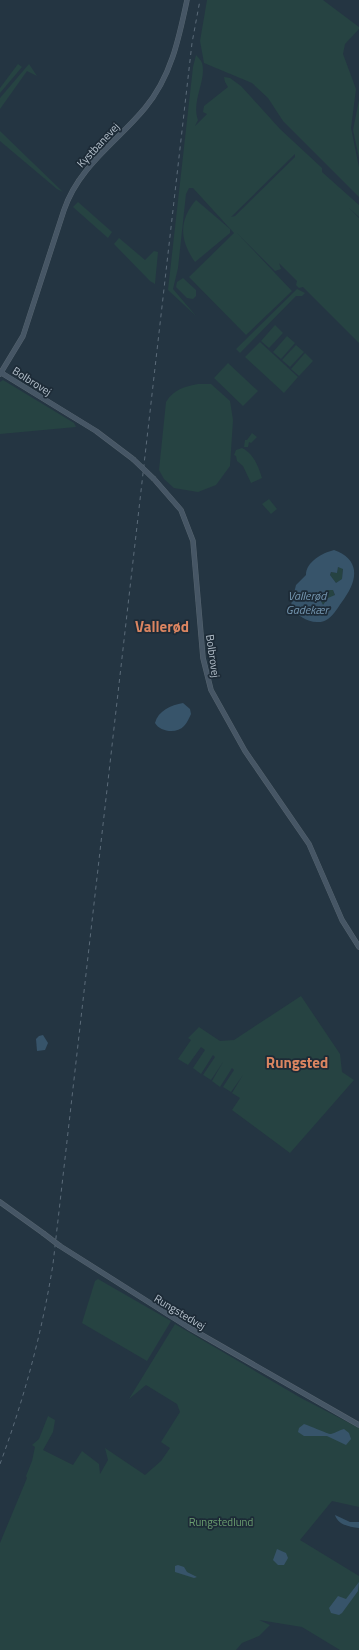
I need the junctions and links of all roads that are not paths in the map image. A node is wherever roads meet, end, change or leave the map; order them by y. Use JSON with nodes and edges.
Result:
{"nodes":[{"id":1,"x":187,"y":0,"type":"edge"},
{"id":2,"x":0,"y":373,"type":"edge"},
{"id":3,"x":359,"y":947,"type":"edge"},
{"id":4,"x":0,"y":1202,"type":"edge"},
{"id":5,"x":359,"y":1425,"type":"edge"}],
"edges":[{"from":1,"to":2,"type":"street","name":"Kystbanevej"},
{"from":2,"to":3,"type":"street","name":"Bolbrovej","bridge":true},
{"from":4,"to":5,"type":"street","name":"Rungstedvej","bridge":true}]}
